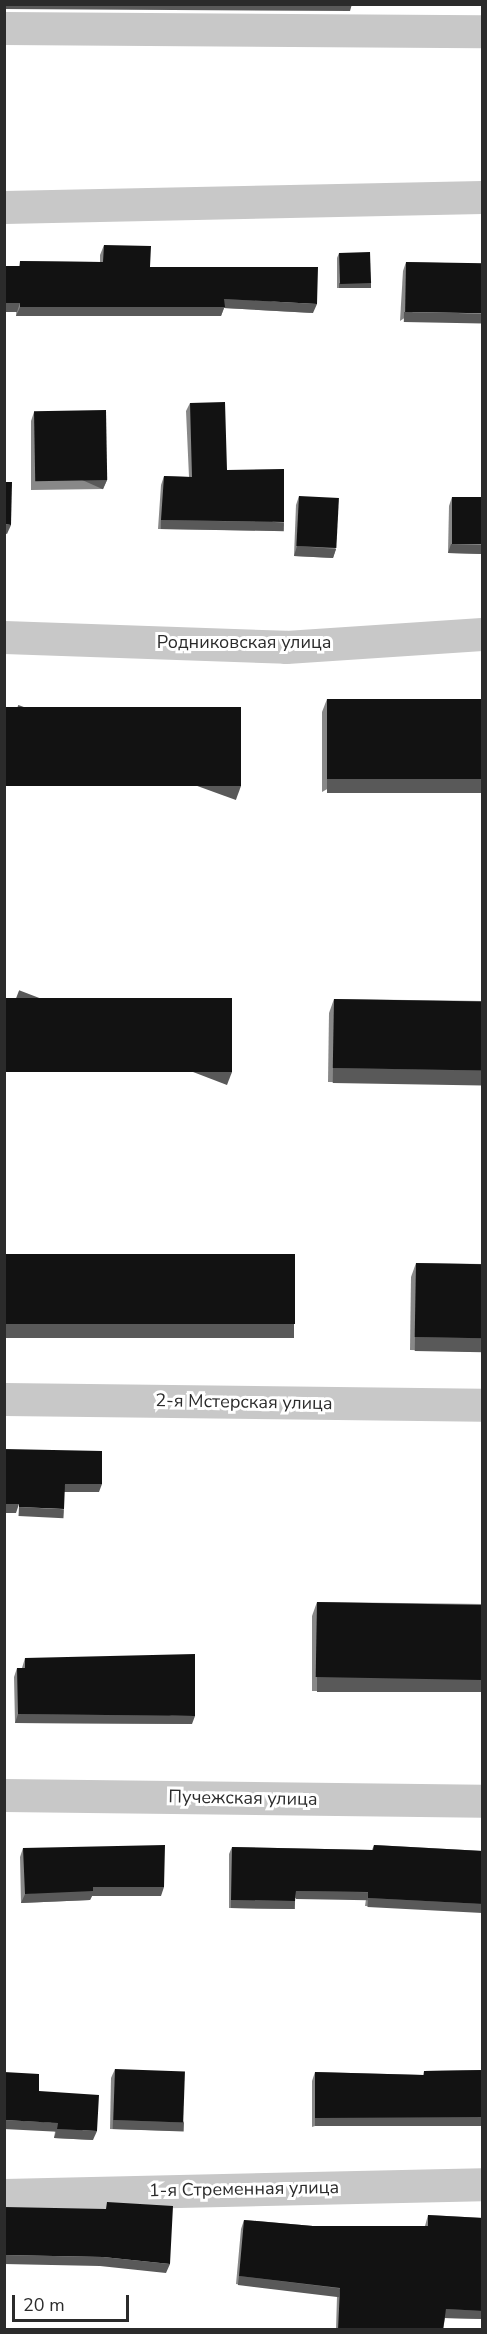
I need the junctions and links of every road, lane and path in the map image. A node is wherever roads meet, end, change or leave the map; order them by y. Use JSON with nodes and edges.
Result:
{"nodes":[{"id":1,"x":4,"y":27,"type":"edge"},
{"id":2,"x":483,"y":31,"type":"edge"},
{"id":3,"x":483,"y":197,"type":"edge"},
{"id":4,"x":4,"y":207,"type":"edge"},
{"id":5,"x":483,"y":634,"type":"edge"},
{"id":6,"x":4,"y":637,"type":"edge"},
{"id":7,"x":4,"y":1399,"type":"edge"},
{"id":8,"x":483,"y":1405,"type":"edge"},
{"id":9,"x":4,"y":1795,"type":"edge"},
{"id":10,"x":483,"y":1801,"type":"edge"},
{"id":11,"x":483,"y":2184,"type":"edge"},
{"id":12,"x":4,"y":2195,"type":"edge"}],
"edges":[{"from":1,"to":2,"type":"street"},
{"from":3,"to":4,"type":"street"},
{"from":5,"to":6,"type":"street","name":"Родниковская улица"},
{"from":7,"to":8,"type":"street","name":"2-я Мстерская улица"},
{"from":9,"to":10,"type":"street","name":"Пучежская улица"},
{"from":11,"to":12,"type":"street","name":"1-я Стременная улица"}]}
